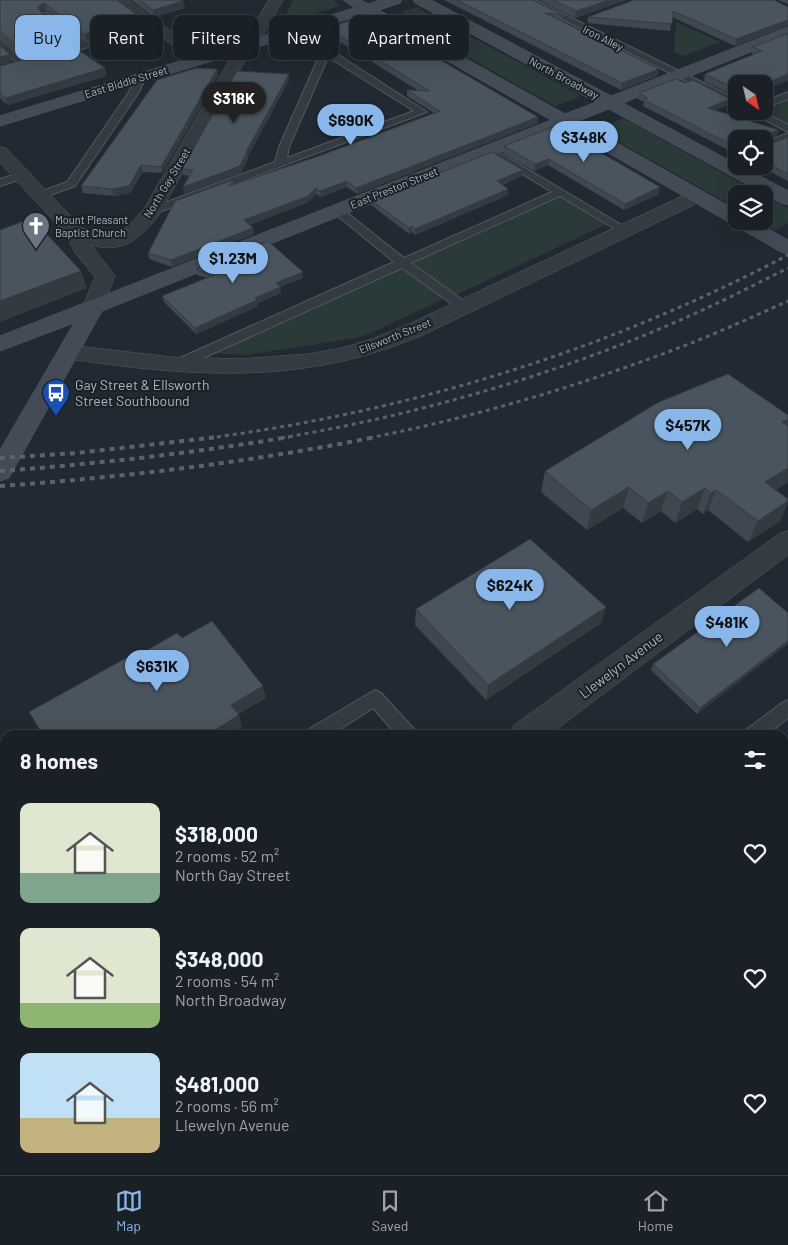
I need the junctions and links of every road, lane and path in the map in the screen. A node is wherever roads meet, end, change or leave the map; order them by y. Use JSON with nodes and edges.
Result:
{"nodes":[{"id":1,"x":119,"y":0,"type":"edge"},
{"id":2,"x":276,"y":0,"type":"edge"},
{"id":3,"x":351,"y":0,"type":"edge"},
{"id":4,"x":395,"y":0,"type":"edge"},
{"id":5,"x":420,"y":0,"type":"edge"},
{"id":6,"x":533,"y":1,"type":"edge"},
{"id":7,"x":366,"y":9,"type":"junction"},
{"id":8,"x":140,"y":15,"type":"edge"},
{"id":9,"x":339,"y":17,"type":"edge"},
{"id":10,"x":591,"y":18,"type":"edge"},
{"id":11,"x":574,"y":23,"type":"junction"},
{"id":12,"x":259,"y":29,"type":"edge"},
{"id":13,"x":788,"y":32,"type":"edge"},
{"id":14,"x":0,"y":42,"type":"edge"},
{"id":15,"x":80,"y":43,"type":"edge"},
{"id":16,"x":90,"y":44,"type":"edge"},
{"id":17,"x":84,"y":46,"type":"junction"},
{"id":18,"x":80,"y":47,"type":"edge"},
{"id":19,"x":339,"y":59,"type":"edge"},
{"id":20,"x":199,"y":60,"type":"edge"},
{"id":21,"x":237,"y":60,"type":"edge"},
{"id":22,"x":322,"y":60,"type":"edge"},
{"id":23,"x":23,"y":63,"type":"edge"},
{"id":24,"x":679,"y":75,"type":"junction"},
{"id":25,"x":140,"y":78,"type":"junction"},
{"id":26,"x":788,"y":95,"type":"edge"},
{"id":27,"x":728,"y":99,"type":"edge"},
{"id":28,"x":773,"y":101,"type":"edge"},
{"id":29,"x":610,"y":103,"type":"junction"},
{"id":30,"x":422,"y":112,"type":"joint"},
{"id":31,"x":772,"y":120,"type":"edge"},
{"id":32,"x":564,"y":121,"type":"junction"},
{"id":33,"x":0,"y":122,"type":"edge"},
{"id":34,"x":788,"y":128,"type":"edge"},
{"id":35,"x":788,"y":136,"type":"edge"},
{"id":36,"x":773,"y":143,"type":"edge"},
{"id":37,"x":490,"y":150,"type":"junction"},
{"id":38,"x":0,"y":152,"type":"edge"},
{"id":39,"x":728,"y":162,"type":"edge"},
{"id":40,"x":280,"y":164,"type":"junction"},
{"id":41,"x":749,"y":175,"type":"edge"},
{"id":42,"x":23,"y":176,"type":"junction"},
{"id":43,"x":0,"y":183,"type":"edge"},
{"id":44,"x":560,"y":192,"type":"junction"},
{"id":45,"x":41,"y":195,"type":"junction"},
{"id":46,"x":696,"y":196,"type":"junction"},
{"id":47,"x":788,"y":200,"type":"edge"},
{"id":48,"x":337,"y":210,"type":"junction"},
{"id":49,"x":152,"y":211,"type":"junction"},
{"id":50,"x":728,"y":214,"type":"edge"},
{"id":51,"x":624,"y":230,"type":"junction"},
{"id":52,"x":757,"y":230,"type":"edge"},
{"id":53,"x":75,"y":232,"type":"junction"},
{"id":54,"x":788,"y":248,"type":"edge"},
{"id":55,"x":403,"y":263,"type":"junction"},
{"id":56,"x":94,"y":306,"type":"junction"},
{"id":57,"x":463,"y":306,"type":"junction"},
{"id":58,"x":0,"y":344,"type":"edge"},
{"id":59,"x":69,"y":352,"type":"junction"},
{"id":60,"x":176,"y":365,"type":"junction"},
{"id":61,"x":0,"y":472,"type":"edge"},
{"id":62,"x":788,"y":541,"type":"edge"},
{"id":63,"x":788,"y":708,"type":"edge"},
{"id":64,"x":323,"y":730,"type":"edge"},
{"id":65,"x":404,"y":730,"type":"edge"},
{"id":66,"x":533,"y":730,"type":"edge"},
{"id":67,"x":759,"y":730,"type":"edge"}],
"edges":[{"from":1,"to":8,"type":"street"},
{"from":2,"to":12,"type":"street","name":"North Gay Street"},
{"from":3,"to":7,"type":"main road"},
{"from":4,"to":7,"type":"main road","name":"East Biddle Street"},
{"from":5,"to":29,"type":"main road","name":"North Broadway"},
{"from":6,"to":11,"type":"lane","name":"Iron Alley"},
{"from":7,"to":9,"type":"main road","name":"East Biddle Street"},
{"from":7,"to":32,"type":"main road"},
{"from":10,"to":11,"type":"lane"},
{"from":11,"to":24,"type":"lane","name":"Iron Alley"},
{"from":13,"to":24,"type":"main road","name":"East Preston Street"},
{"from":14,"to":23,"type":"lane"},
{"from":15,"to":17,"type":"lane"},
{"from":16,"to":17,"type":"lane"},
{"from":17,"to":18,"type":"lane"},
{"from":19,"to":30,"type":"lane"},
{"from":20,"to":25,"type":"main road","name":"East Biddle Street"},
{"from":21,"to":49,"type":"street","name":"North Gay Street"},
{"from":22,"to":40,"type":"lane"},
{"from":24,"to":27,"type":"lane","name":"Iron Alley"},
{"from":24,"to":29,"type":"main road","name":"East Preston Street"},
{"from":25,"to":33,"type":"main road","name":"East Biddle Street"},
{"from":25,"to":45,"type":"lane"},
{"from":26,"to":28,"type":"lane"},
{"from":29,"to":32,"type":"main road","name":"East Preston Street"},
{"from":29,"to":39,"type":"main road","name":"North Broadway"},
{"from":30,"to":40,"type":"lane"},
{"from":31,"to":34,"type":"lane"},
{"from":32,"to":37,"type":"main road","name":"East Preston Street"},
{"from":32,"to":46,"type":"main road"},
{"from":35,"to":36,"type":"lane"},
{"from":37,"to":44,"type":"lane"},
{"from":37,"to":48,"type":"main road","name":"East Preston Street"},
{"from":38,"to":42,"type":"street"},
{"from":40,"to":49,"type":"lane"},
{"from":41,"to":47,"type":"main road","name":"North Broadway"},
{"from":42,"to":43,"type":"lane"},
{"from":42,"to":45,"type":"street"},
{"from":44,"to":51,"type":"lane"},
{"from":44,"to":55,"type":"lane"},
{"from":45,"to":53,"type":"street"},
{"from":46,"to":50,"type":"main road"},
{"from":46,"to":51,"type":"street","name":"Ellsworth Street"},
{"from":48,"to":55,"type":"lane"},
{"from":48,"to":56,"type":"main road","name":"East Preston Street"},
{"from":49,"to":53,"type":"street","name":"North Gay Street"},
{"from":51,"to":57,"type":"street","name":"Ellsworth Street"},
{"from":52,"to":54,"type":"main road"},
{"from":53,"to":56,"type":"street"},
{"from":55,"to":57,"type":"lane"},
{"from":55,"to":60,"type":"lane"},
{"from":56,"to":58,"type":"main road","name":"East Preston Street"},
{"from":56,"to":59,"type":"main road"},
{"from":57,"to":60,"type":"street","name":"Ellsworth Street"},
{"from":59,"to":60,"type":"street","name":"Ellsworth Street"},
{"from":59,"to":61,"type":"main road"},
{"from":62,"to":66,"type":"street","name":"Llewelyn Avenue"},
{"from":63,"to":67,"type":"lane"},
{"from":64,"to":65,"type":"lane"}]}
